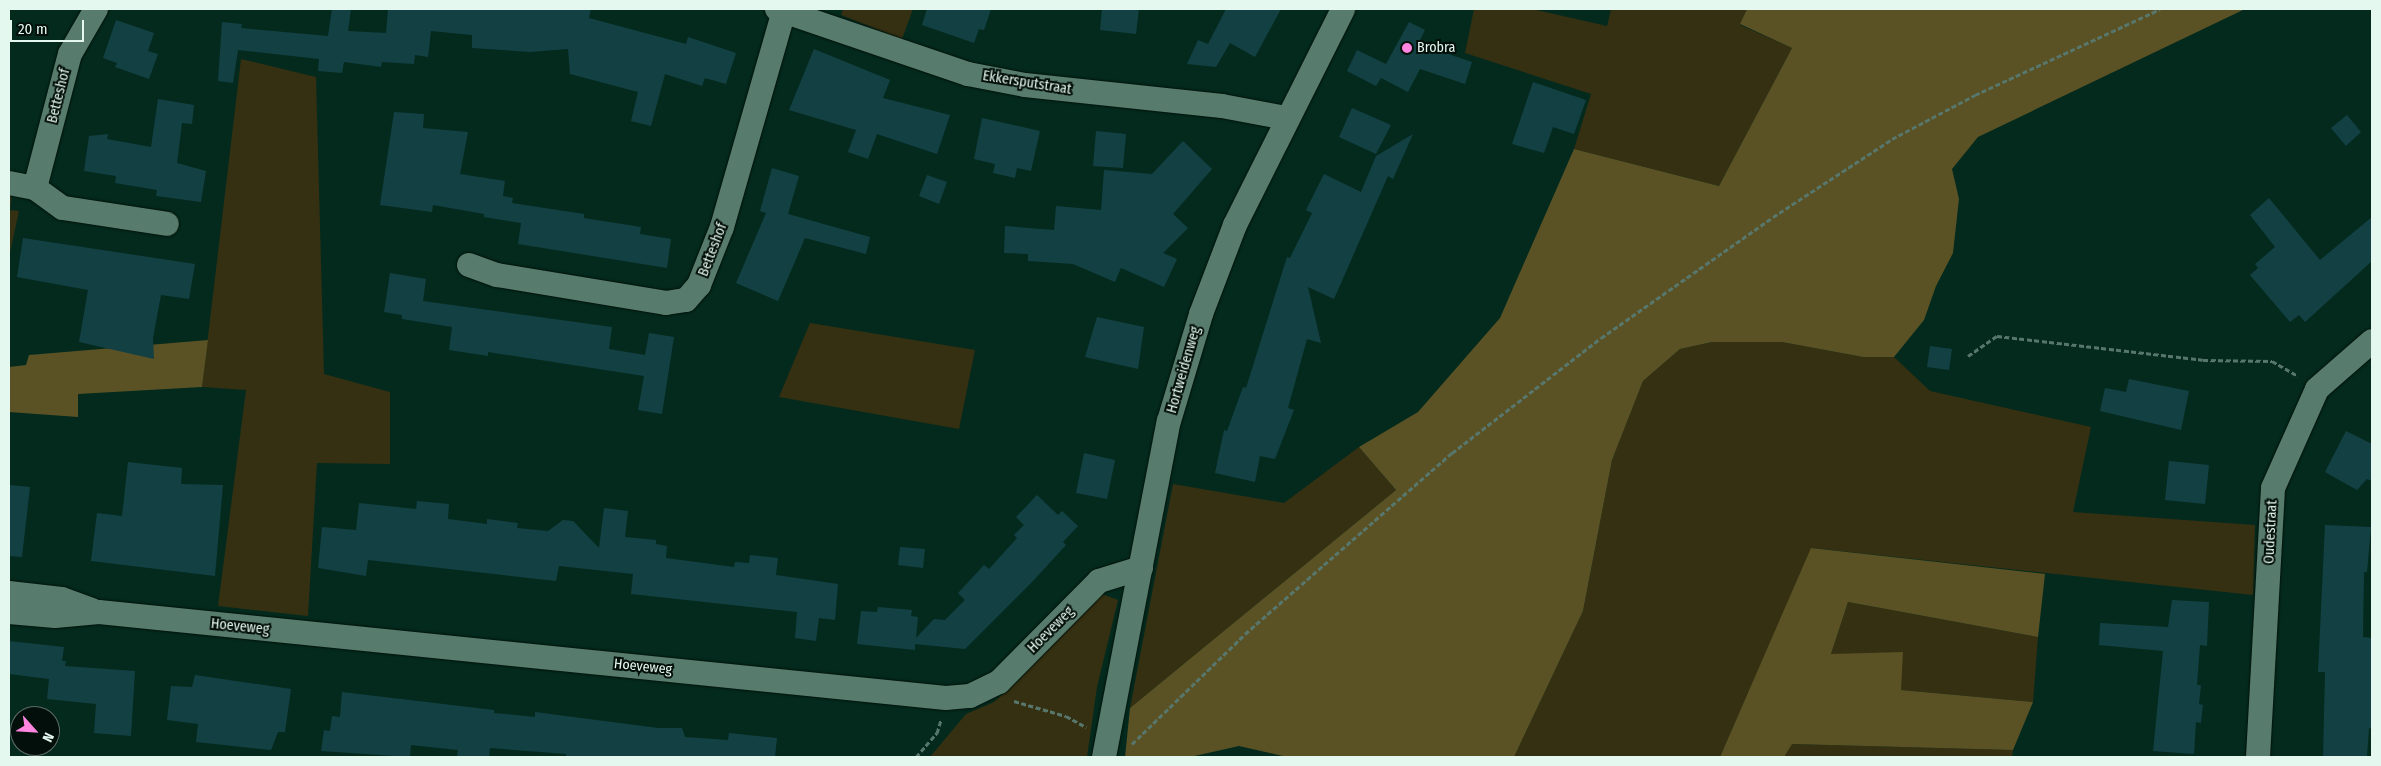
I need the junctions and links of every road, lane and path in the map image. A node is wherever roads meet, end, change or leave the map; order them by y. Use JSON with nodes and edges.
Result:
{"nodes":[{"id":1,"x":96,"y":9,"type":"edge"},
{"id":2,"x":1342,"y":9,"type":"edge"},
{"id":3,"x":2160,"y":9,"type":"edge"},
{"id":4,"x":781,"y":10,"type":"edge"},
{"id":5,"x":1286,"y":118,"type":"junction"},
{"id":6,"x":9,"y":183,"type":"edge"},
{"id":7,"x":35,"y":188,"type":"junction"},
{"id":8,"x":167,"y":224,"type":"dead end"},
{"id":9,"x":469,"y":265,"type":"dead end"},
{"id":10,"x":2372,"y":341,"type":"edge"},
{"id":11,"x":1968,"y":356,"type":"dead end"},
{"id":12,"x":2318,"y":389,"type":"junction"},
{"id":13,"x":1140,"y":568,"type":"junction"},
{"id":14,"x":9,"y":593,"type":"edge"},
{"id":15,"x":9,"y":612,"type":"edge"},
{"id":16,"x":98,"y":612,"type":"junction"},
{"id":17,"x":982,"y":692,"type":"junction"},
{"id":18,"x":946,"y":698,"type":"junction"},
{"id":19,"x":1113,"y":749,"type":"edge"},
{"id":20,"x":916,"y":757,"type":"edge"},
{"id":21,"x":2258,"y":757,"type":"edge"}],
"edges":[{"from":1,"to":7,"type":"street","name":"Betteshof"},
{"from":2,"to":5,"type":"street","name":"Hortweidenweg"},
{"from":3,"to":19,"type":"path"},
{"from":4,"to":5,"type":"street","name":"Ekkersputstraat"},
{"from":4,"to":9,"type":"street","name":"Betteshof"},
{"from":5,"to":13,"type":"street","name":"Hortweidenweg"},
{"from":6,"to":7,"type":"street"},
{"from":7,"to":8,"type":"street"},
{"from":10,"to":12,"type":"street","name":"Oudestraat"},
{"from":11,"to":12,"type":"path"},
{"from":12,"to":21,"type":"street","name":"Oudestraat"},
{"from":13,"to":17,"type":"street","name":"Hoeveweg"},
{"from":13,"to":19,"type":"street","name":"Hortweidenweg"},
{"from":14,"to":16,"type":"street","name":"Hoeveweg"},
{"from":15,"to":16,"type":"street","name":"Hoeveweg"},
{"from":16,"to":18,"type":"street","name":"Hoeveweg"},
{"from":17,"to":18,"type":"street","name":"Hoeveweg"},
{"from":17,"to":19,"type":"path"},
{"from":18,"to":20,"type":"path"}]}
